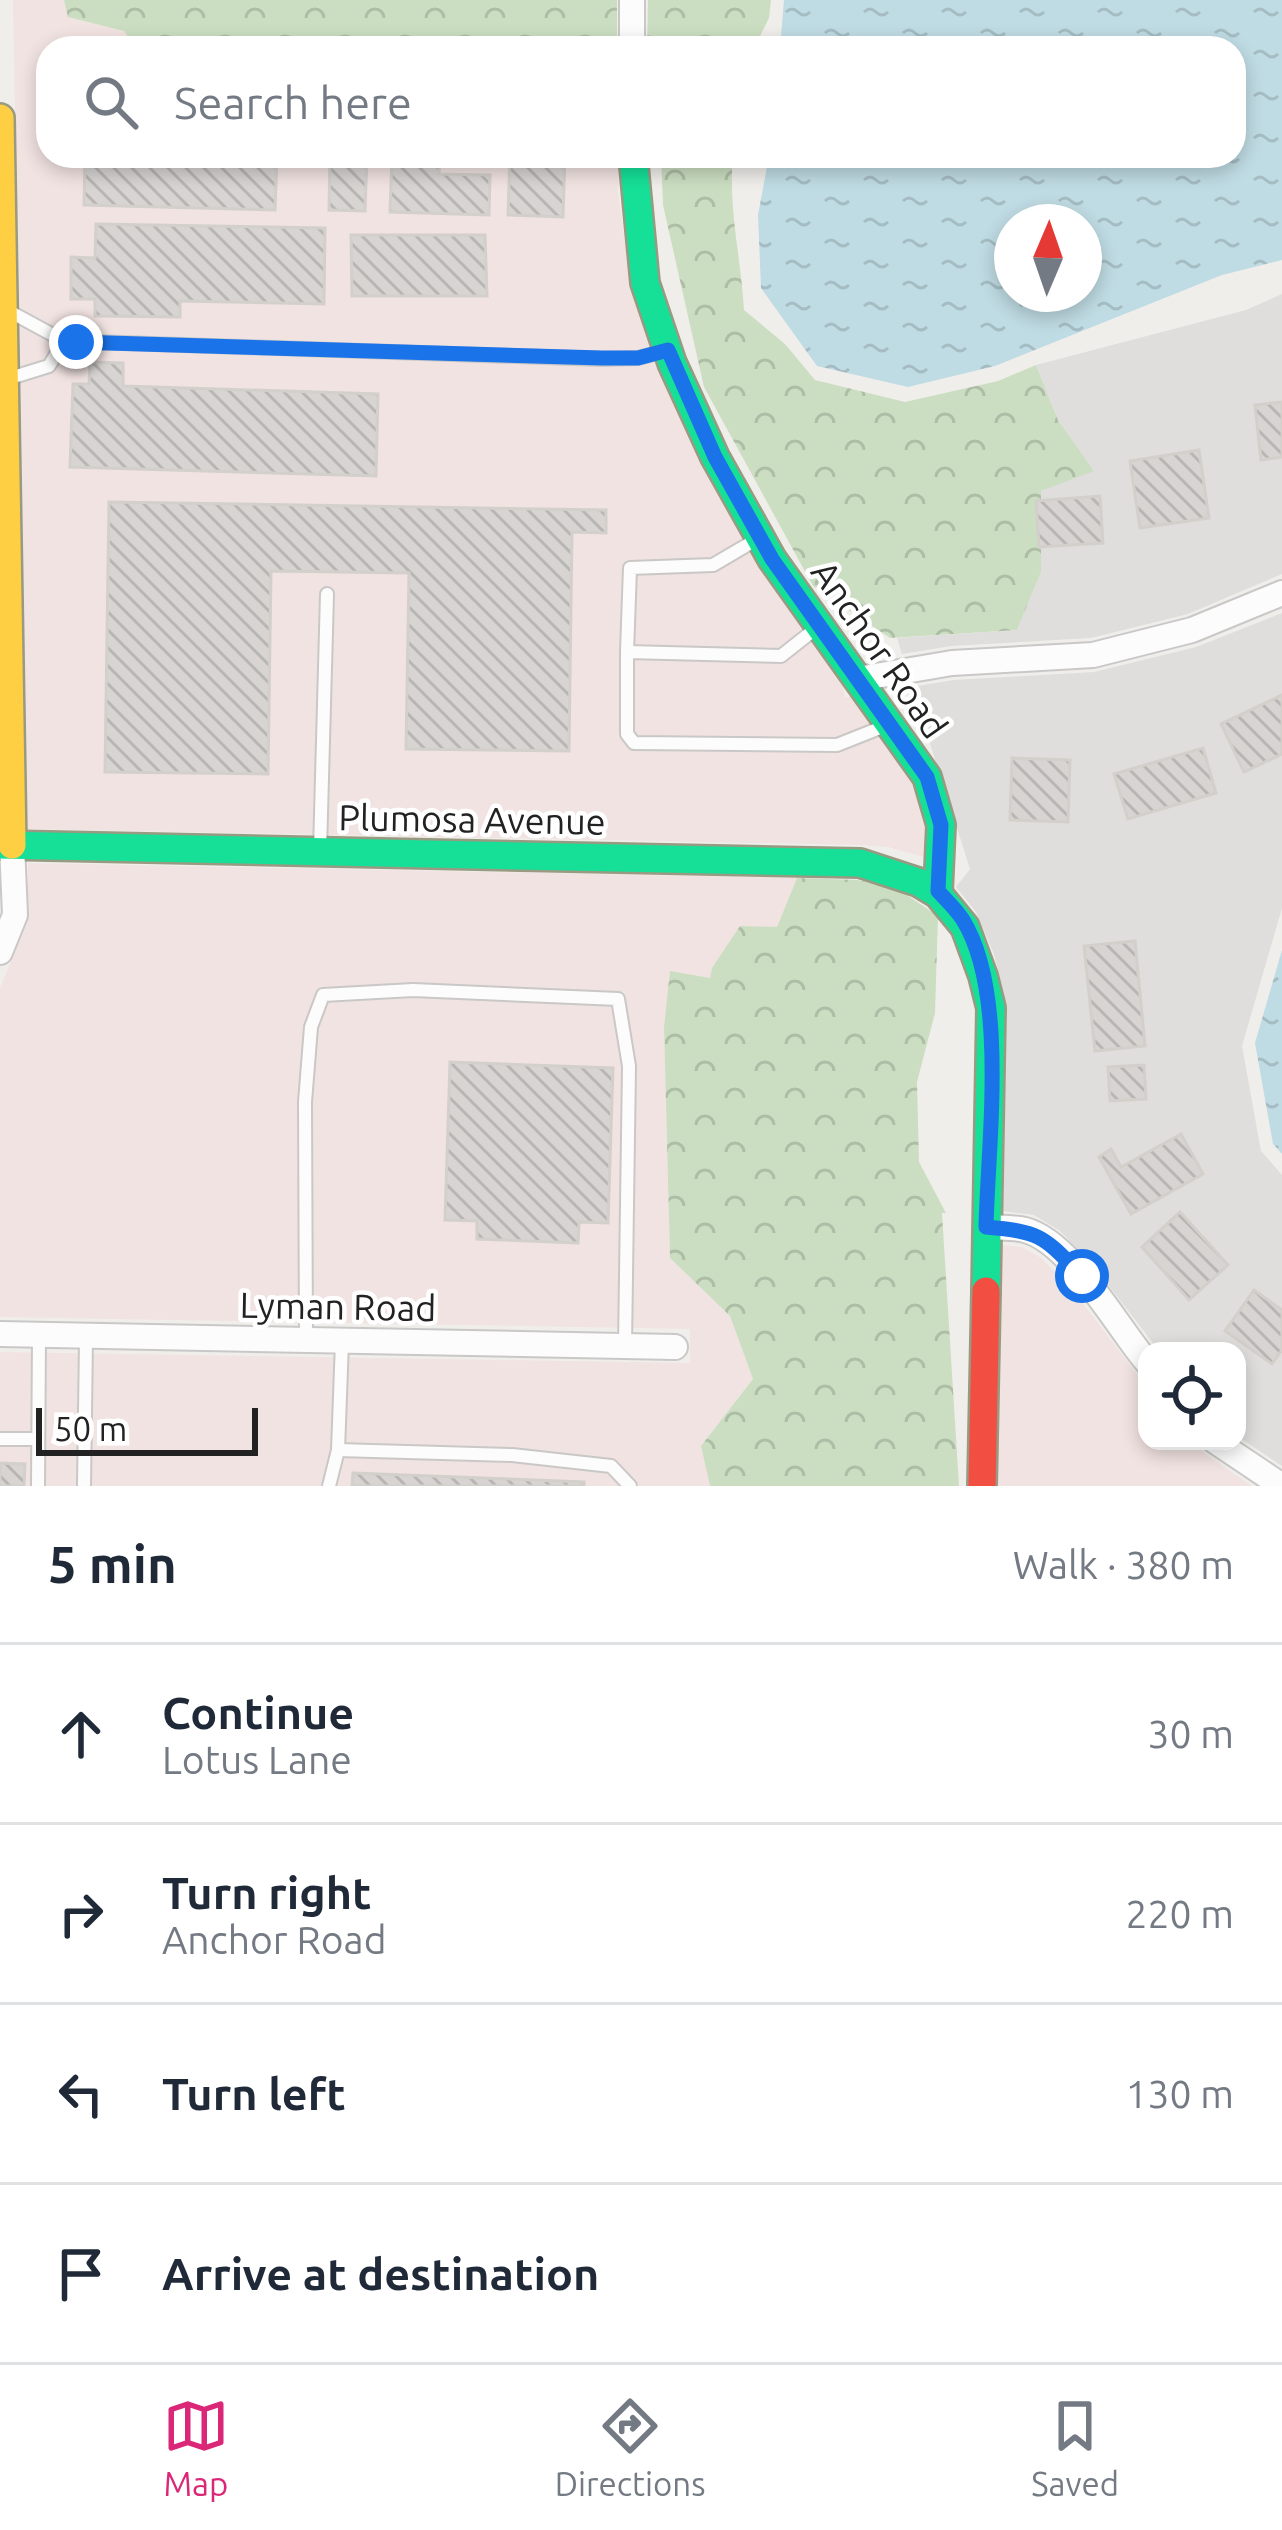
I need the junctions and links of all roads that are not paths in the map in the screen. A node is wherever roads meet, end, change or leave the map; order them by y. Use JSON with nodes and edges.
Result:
{"nodes":[{"id":1,"x":632,"y":0,"type":"edge"},
{"id":2,"x":632,"y":36,"type":"edge"},
{"id":3,"x":0,"y":118,"type":"edge"},
{"id":4,"x":632,"y":168,"type":"edge"},
{"id":5,"x":4,"y":309,"type":"junction"},
{"id":6,"x":64,"y":341,"type":"junction"},
{"id":7,"x":668,"y":350,"type":"junction"},
{"id":8,"x":6,"y":379,"type":"junction"},
{"id":9,"x":760,"y":537,"type":"junction"},
{"id":10,"x":1282,"y":593,"type":"edge"},
{"id":11,"x":327,"y":594,"type":"dead end"},
{"id":12,"x":820,"y":626,"type":"junction"},
{"id":13,"x":627,"y":652,"type":"junction"},
{"id":14,"x":858,"y":679,"type":"junction"},
{"id":15,"x":890,"y":724,"type":"junction"},
{"id":16,"x":6,"y":845,"type":"edge"},
{"id":17,"x":320,"y":853,"type":"junction"},
{"id":18,"x":938,"y":891,"type":"junction"},
{"id":19,"x":0,"y":952,"type":"edge"},
{"id":20,"x":986,"y":1227,"type":"junction"},
{"id":21,"x":0,"y":1334,"type":"edge"},
{"id":22,"x":39,"y":1335,"type":"junction"},
{"id":23,"x":86,"y":1338,"type":"junction"},
{"id":24,"x":306,"y":1341,"type":"junction"},
{"id":25,"x":342,"y":1342,"type":"junction"},
{"id":26,"x":625,"y":1346,"type":"junction"},
{"id":27,"x":675,"y":1347,"type":"dead end"},
{"id":28,"x":1138,"y":1350,"type":"edge"},
{"id":29,"x":0,"y":1438,"type":"edge"},
{"id":30,"x":38,"y":1439,"type":"junction"},
{"id":31,"x":338,"y":1450,"type":"junction"},
{"id":32,"x":1228,"y":1450,"type":"edge"},
{"id":33,"x":38,"y":1486,"type":"edge"},
{"id":34,"x":84,"y":1486,"type":"edge"},
{"id":35,"x":328,"y":1486,"type":"edge"},
{"id":36,"x":629,"y":1486,"type":"edge"},
{"id":37,"x":982,"y":1486,"type":"edge"},
{"id":38,"x":1282,"y":1486,"type":"edge"}],
"edges":[{"from":1,"to":2,"type":"street"},
{"from":3,"to":5,"type":"street"},
{"from":4,"to":7,"type":"street","name":"Anchor Road"},
{"from":5,"to":6,"type":"lane"},
{"from":5,"to":8,"type":"street"},
{"from":6,"to":7,"type":"lane"},
{"from":6,"to":8,"type":"lane"},
{"from":7,"to":9,"type":"street","name":"Anchor Road"},
{"from":8,"to":16,"type":"street"},
{"from":9,"to":12,"type":"street","name":"Anchor Road"},
{"from":9,"to":13,"type":"lane"},
{"from":10,"to":14,"type":"street"},
{"from":11,"to":17,"type":"lane"},
{"from":12,"to":13,"type":"lane"},
{"from":12,"to":14,"type":"street","name":"Anchor Road"},
{"from":13,"to":15,"type":"lane"},
{"from":14,"to":15,"type":"street","name":"Anchor Road"},
{"from":15,"to":18,"type":"street","name":"Anchor Road"},
{"from":16,"to":17,"type":"street","name":"Plumosa Avenue"},
{"from":16,"to":19,"type":"street"},
{"from":17,"to":18,"type":"street","name":"Plumosa Avenue"},
{"from":18,"to":20,"type":"street"},
{"from":20,"to":28,"type":"street"},
{"from":20,"to":37,"type":"street"},
{"from":21,"to":22,"type":"street","name":"Lyman Road"},
{"from":22,"to":23,"type":"street","name":"Lyman Road"},
{"from":22,"to":30,"type":"lane"},
{"from":23,"to":24,"type":"street","name":"Lyman Road"},
{"from":23,"to":34,"type":"lane"},
{"from":24,"to":25,"type":"street","name":"Lyman Road"},
{"from":24,"to":26,"type":"lane"},
{"from":25,"to":26,"type":"street","name":"Lyman Road"},
{"from":25,"to":31,"type":"lane"},
{"from":26,"to":27,"type":"street","name":"Lyman Road"},
{"from":29,"to":30,"type":"lane"},
{"from":30,"to":33,"type":"lane"},
{"from":31,"to":35,"type":"lane"},
{"from":31,"to":36,"type":"lane"},
{"from":32,"to":38,"type":"street"}]}
